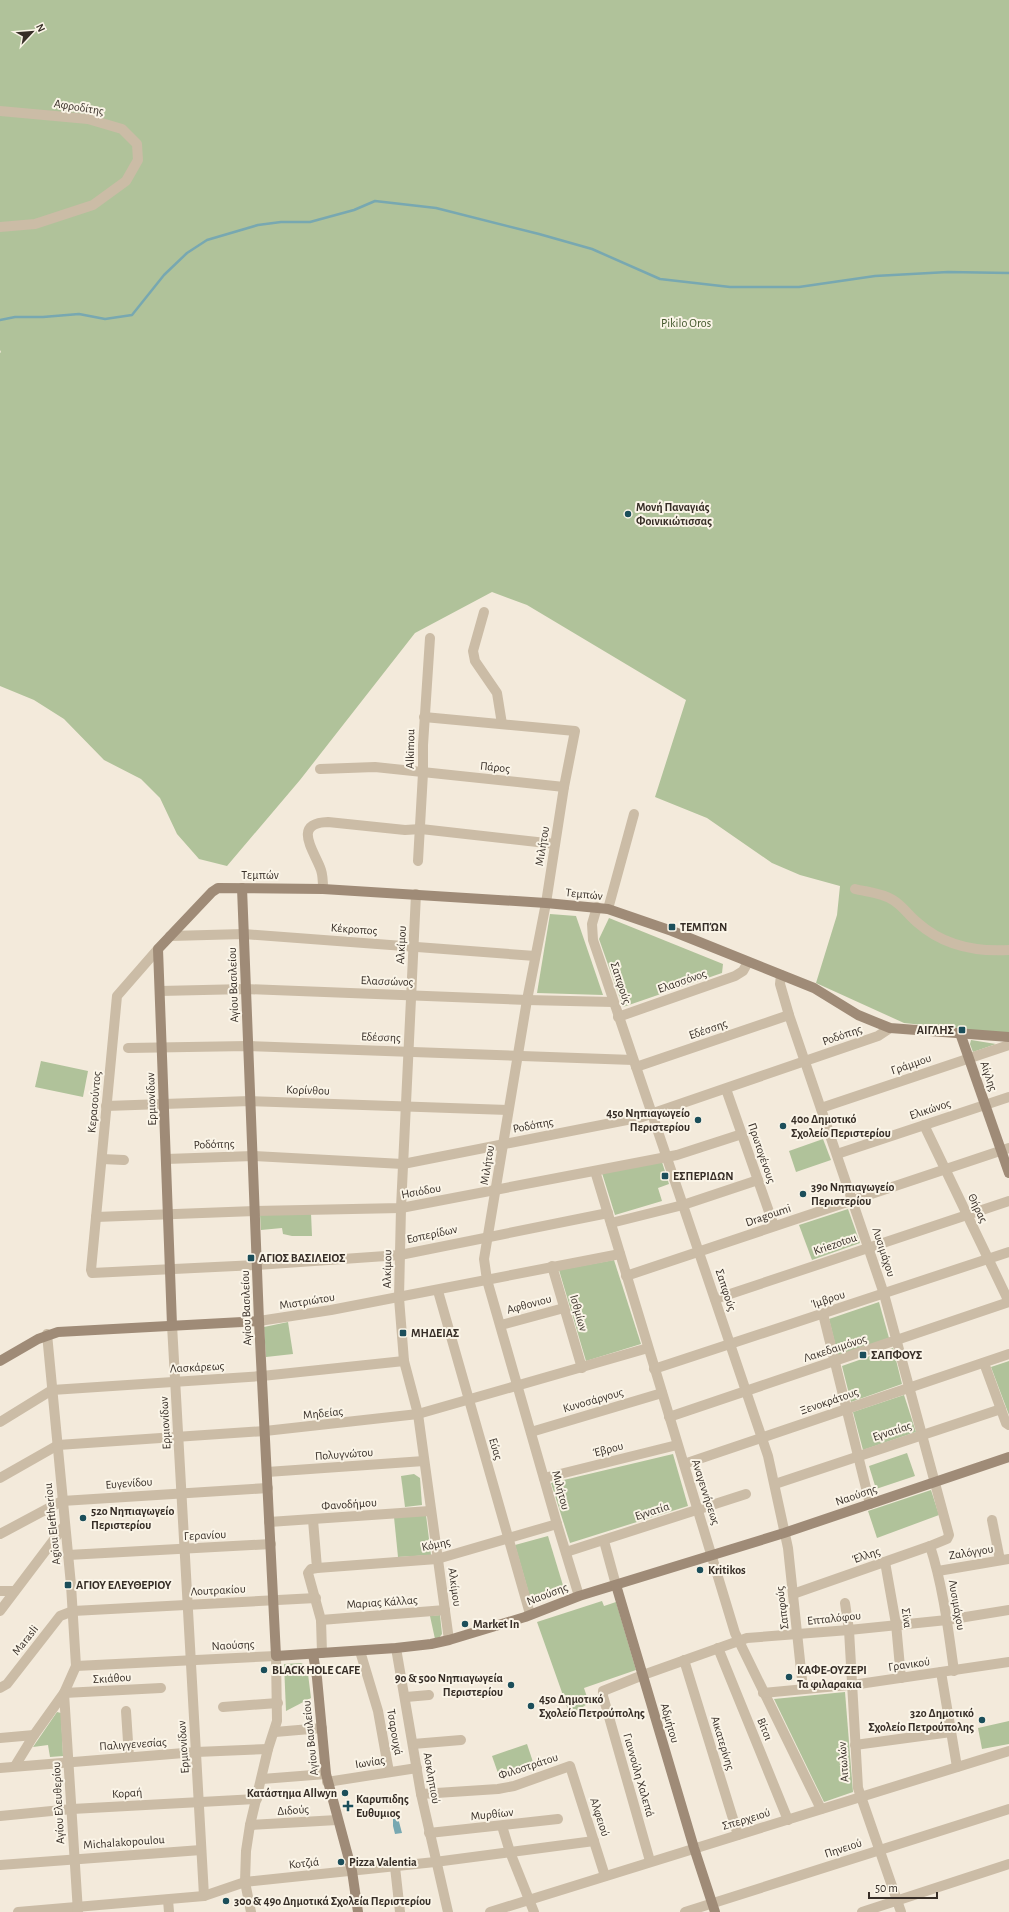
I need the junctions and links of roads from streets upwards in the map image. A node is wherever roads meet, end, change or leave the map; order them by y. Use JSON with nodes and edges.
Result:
{"nodes":[{"id":1,"x":0,"y":111,"type":"edge"},
{"id":2,"x":0,"y":227,"type":"edge"},
{"id":3,"x":484,"y":612,"type":"dead end"},
{"id":4,"x":430,"y":638,"type":"dead end"},
{"id":5,"x":424,"y":717,"type":"junction"},
{"id":6,"x":502,"y":724,"type":"junction"},
{"id":7,"x":320,"y":769,"type":"dead end"},
{"id":8,"x":423,"y":773,"type":"junction"},
{"id":9,"x":564,"y":787,"type":"junction"},
{"id":10,"x":634,"y":814,"type":"dead end"},
{"id":11,"x":421,"y":829,"type":"junction"},
{"id":12,"x":555,"y":844,"type":"junction"},
{"id":13,"x":418,"y":860,"type":"dead end"},
{"id":14,"x":242,"y":888,"type":"junction"},
{"id":15,"x":323,"y":889,"type":"junction"},
{"id":16,"x":855,"y":889,"type":"dead end"},
{"id":17,"x":416,"y":894,"type":"junction"},
{"id":18,"x":546,"y":903,"type":"junction"},
{"id":19,"x":597,"y":907,"type":"junction"},
{"id":20,"x":608,"y":909,"type":"junction"},
{"id":21,"x":244,"y":934,"type":"junction"},
{"id":22,"x":170,"y":936,"type":"junction"},
{"id":23,"x":414,"y":947,"type":"junction"},
{"id":24,"x":158,"y":949,"type":"junction"},
{"id":25,"x":1009,"y":950,"type":"edge"},
{"id":26,"x":536,"y":956,"type":"junction"},
{"id":27,"x":748,"y":962,"type":"junction"},
{"id":28,"x":781,"y":975,"type":"junction"},
{"id":29,"x":246,"y":989,"type":"junction"},
{"id":30,"x":160,"y":991,"type":"junction"},
{"id":31,"x":412,"y":995,"type":"junction"},
{"id":32,"x":527,"y":1000,"type":"junction"},
{"id":33,"x":613,"y":1002,"type":"junction"},
{"id":34,"x":789,"y":1015,"type":"junction"},
{"id":35,"x":618,"y":1017,"type":"junction"},
{"id":36,"x":890,"y":1028,"type":"junction"},
{"id":37,"x":960,"y":1033,"type":"junction"},
{"id":38,"x":1009,"y":1037,"type":"edge"},
{"id":39,"x":1009,"y":1045,"type":"edge"},
{"id":40,"x":248,"y":1046,"type":"junction"},
{"id":41,"x":162,"y":1047,"type":"junction"},
{"id":42,"x":128,"y":1048,"type":"dead end"},
{"id":43,"x":408,"y":1051,"type":"junction"},
{"id":44,"x":518,"y":1056,"type":"junction"},
{"id":45,"x":969,"y":1058,"type":"junction"},
{"id":46,"x":805,"y":1062,"type":"junction"},
{"id":47,"x":634,"y":1063,"type":"junction"},
{"id":48,"x":726,"y":1089,"type":"junction"},
{"id":49,"x":1009,"y":1097,"type":"edge"},
{"id":50,"x":250,"y":1101,"type":"junction"},
{"id":51,"x":164,"y":1103,"type":"junction"},
{"id":52,"x":985,"y":1105,"type":"junction"},
{"id":53,"x":106,"y":1106,"type":"junction"},
{"id":54,"x":406,"y":1107,"type":"junction"},
{"id":55,"x":822,"y":1108,"type":"junction"},
{"id":56,"x":508,"y":1110,"type":"junction"},
{"id":57,"x":653,"y":1114,"type":"junction"},
{"id":58,"x":924,"y":1125,"type":"junction"},
{"id":59,"x":742,"y":1134,"type":"junction"},
{"id":60,"x":503,"y":1145,"type":"junction"},
{"id":61,"x":1005,"y":1149,"type":"edge"},
{"id":62,"x":837,"y":1154,"type":"junction"},
{"id":63,"x":253,"y":1156,"type":"junction"},
{"id":64,"x":667,"y":1158,"type":"junction"},
{"id":65,"x":102,"y":1159,"type":"junction"},
{"id":66,"x":166,"y":1159,"type":"junction"},
{"id":67,"x":124,"y":1160,"type":"dead end"},
{"id":68,"x":403,"y":1164,"type":"junction"},
{"id":69,"x":595,"y":1171,"type":"junction"},
{"id":70,"x":946,"y":1171,"type":"junction"},
{"id":71,"x":1009,"y":1173,"type":"edge"},
{"id":72,"x":758,"y":1180,"type":"junction"},
{"id":73,"x":496,"y":1190,"type":"junction"},
{"id":74,"x":853,"y":1200,"type":"junction"},
{"id":75,"x":1009,"y":1201,"type":"edge"},
{"id":76,"x":683,"y":1205,"type":"junction"},
{"id":77,"x":401,"y":1208,"type":"junction"},
{"id":78,"x":255,"y":1211,"type":"junction"},
{"id":79,"x":168,"y":1214,"type":"junction"},
{"id":80,"x":967,"y":1214,"type":"junction"},
{"id":81,"x":96,"y":1217,"type":"junction"},
{"id":82,"x":609,"y":1218,"type":"junction"},
{"id":83,"x":774,"y":1226,"type":"junction"},
{"id":84,"x":488,"y":1236,"type":"junction"},
{"id":85,"x":868,"y":1247,"type":"junction"},
{"id":86,"x":700,"y":1252,"type":"junction"},
{"id":87,"x":1009,"y":1252,"type":"edge"},
{"id":88,"x":620,"y":1254,"type":"junction"},
{"id":89,"x":400,"y":1255,"type":"junction"},
{"id":90,"x":988,"y":1259,"type":"junction"},
{"id":91,"x":257,"y":1265,"type":"junction"},
{"id":92,"x":552,"y":1266,"type":"junction"},
{"id":93,"x":170,"y":1270,"type":"junction"},
{"id":94,"x":92,"y":1273,"type":"joint"},
{"id":95,"x":626,"y":1276,"type":"junction"},
{"id":96,"x":487,"y":1280,"type":"junction"},
{"id":97,"x":438,"y":1291,"type":"junction"},
{"id":98,"x":884,"y":1294,"type":"junction"},
{"id":99,"x":399,"y":1298,"type":"junction"},
{"id":100,"x":715,"y":1299,"type":"junction"},
{"id":101,"x":1009,"y":1302,"type":"edge"},
{"id":102,"x":564,"y":1308,"type":"junction"},
{"id":103,"x":823,"y":1314,"type":"junction"},
{"id":104,"x":259,"y":1321,"type":"junction"},
{"id":105,"x":172,"y":1325,"type":"junction"},
{"id":106,"x":501,"y":1325,"type":"junction"},
{"id":107,"x":47,"y":1334,"type":"junction"},
{"id":108,"x":896,"y":1341,"type":"junction"},
{"id":109,"x":730,"y":1344,"type":"junction"},
{"id":110,"x":648,"y":1348,"type":"junction"},
{"id":111,"x":1009,"y":1354,"type":"edge"},
{"id":112,"x":0,"y":1361,"type":"edge"},
{"id":113,"x":404,"y":1361,"type":"junction"},
{"id":114,"x":835,"y":1361,"type":"junction"},
{"id":115,"x":984,"y":1363,"type":"junction"},
{"id":116,"x":582,"y":1368,"type":"junction"},
{"id":117,"x":654,"y":1370,"type":"junction"},
{"id":118,"x":262,"y":1376,"type":"junction"},
{"id":119,"x":176,"y":1381,"type":"junction"},
{"id":120,"x":518,"y":1386,"type":"junction"},
{"id":121,"x":909,"y":1388,"type":"junction"},
{"id":122,"x":52,"y":1390,"type":"junction"},
{"id":123,"x":746,"y":1391,"type":"junction"},
{"id":124,"x":662,"y":1394,"type":"junction"},
{"id":125,"x":468,"y":1400,"type":"junction"},
{"id":126,"x":847,"y":1408,"type":"junction"},
{"id":127,"x":1001,"y":1409,"type":"junction"},
{"id":128,"x":418,"y":1414,"type":"junction"},
{"id":129,"x":669,"y":1417,"type":"junction"},
{"id":130,"x":0,"y":1422,"type":"edge"},
{"id":131,"x":1009,"y":1425,"type":"edge"},
{"id":132,"x":265,"y":1432,"type":"junction"},
{"id":133,"x":531,"y":1432,"type":"junction"},
{"id":134,"x":922,"y":1435,"type":"junction"},
{"id":135,"x":179,"y":1437,"type":"junction"},
{"id":136,"x":762,"y":1437,"type":"junction"},
{"id":137,"x":58,"y":1445,"type":"junction"},
{"id":138,"x":677,"y":1445,"type":"junction"},
{"id":139,"x":859,"y":1456,"type":"junction"},
{"id":140,"x":1009,"y":1457,"type":"edge"},
{"id":141,"x":424,"y":1461,"type":"junction"},
{"id":142,"x":684,"y":1464,"type":"junction"},
{"id":143,"x":267,"y":1472,"type":"junction"},
{"id":144,"x":0,"y":1478,"type":"edge"},
{"id":145,"x":544,"y":1478,"type":"junction"},
{"id":146,"x":936,"y":1482,"type":"junction"},
{"id":147,"x":775,"y":1484,"type":"junction"},
{"id":148,"x":268,"y":1488,"type":"junction"},
{"id":149,"x":181,"y":1493,"type":"junction"},
{"id":150,"x":746,"y":1494,"type":"dead end"},
{"id":151,"x":62,"y":1501,"type":"junction"},
{"id":152,"x":870,"y":1504,"type":"junction"},
{"id":153,"x":430,"y":1510,"type":"junction"},
{"id":154,"x":698,"y":1510,"type":"junction"},
{"id":155,"x":313,"y":1520,"type":"junction"},
{"id":156,"x":992,"y":1520,"type":"dead end"},
{"id":157,"x":269,"y":1522,"type":"junction"},
{"id":158,"x":557,"y":1524,"type":"junction"},
{"id":159,"x":65,"y":1525,"type":"junction"},
{"id":160,"x":784,"y":1533,"type":"junction"},
{"id":161,"x":0,"y":1534,"type":"edge"},
{"id":162,"x":508,"y":1538,"type":"junction"},
{"id":163,"x":947,"y":1539,"type":"joint"},
{"id":164,"x":604,"y":1541,"type":"junction"},
{"id":165,"x":271,"y":1544,"type":"junction"},
{"id":166,"x":930,"y":1546,"type":"junction"},
{"id":167,"x":184,"y":1549,"type":"junction"},
{"id":168,"x":566,"y":1552,"type":"junction"},
{"id":169,"x":68,"y":1555,"type":"junction"},
{"id":170,"x":712,"y":1556,"type":"junction"},
{"id":171,"x":437,"y":1559,"type":"junction"},
{"id":172,"x":1004,"y":1560,"type":"edge"},
{"id":173,"x":885,"y":1562,"type":"junction"},
{"id":174,"x":317,"y":1568,"type":"junction"},
{"id":175,"x":938,"y":1570,"type":"junction"},
{"id":176,"x":616,"y":1585,"type":"junction"},
{"id":177,"x":0,"y":1591,"type":"edge"},
{"id":178,"x":14,"y":1591,"type":"junction"},
{"id":179,"x":793,"y":1594,"type":"junction"},
{"id":180,"x":579,"y":1596,"type":"junction"},
{"id":181,"x":316,"y":1598,"type":"junction"},
{"id":182,"x":274,"y":1600,"type":"junction"},
{"id":183,"x":845,"y":1603,"type":"dead end"},
{"id":184,"x":188,"y":1604,"type":"junction"},
{"id":185,"x":445,"y":1610,"type":"junction"},
{"id":186,"x":1009,"y":1610,"type":"edge"},
{"id":187,"x":0,"y":1611,"type":"edge"},
{"id":188,"x":73,"y":1611,"type":"junction"},
{"id":189,"x":530,"y":1614,"type":"junction"},
{"id":190,"x":321,"y":1620,"type":"junction"},
{"id":191,"x":947,"y":1620,"type":"junction"},
{"id":192,"x":896,"y":1624,"type":"junction"},
{"id":193,"x":849,"y":1630,"type":"junction"},
{"id":194,"x":798,"y":1635,"type":"junction"},
{"id":195,"x":449,"y":1640,"type":"junction"},
{"id":196,"x":738,"y":1641,"type":"junction"},
{"id":197,"x":396,"y":1648,"type":"junction"},
{"id":198,"x":718,"y":1648,"type":"junction"},
{"id":199,"x":360,"y":1651,"type":"junction"},
{"id":200,"x":317,"y":1654,"type":"junction"},
{"id":201,"x":276,"y":1656,"type":"junction"},
{"id":202,"x":684,"y":1660,"type":"junction"},
{"id":203,"x":190,"y":1661,"type":"junction"},
{"id":204,"x":1009,"y":1662,"type":"edge"},
{"id":205,"x":76,"y":1666,"type":"junction"},
{"id":206,"x":954,"y":1670,"type":"junction"},
{"id":207,"x":941,"y":1672,"type":"junction"},
{"id":208,"x":642,"y":1675,"type":"junction"},
{"id":209,"x":901,"y":1678,"type":"junction"},
{"id":210,"x":852,"y":1685,"type":"junction"},
{"id":211,"x":0,"y":1688,"type":"edge"},
{"id":212,"x":161,"y":1688,"type":"dead end"},
{"id":213,"x":804,"y":1689,"type":"junction"},
{"id":214,"x":64,"y":1693,"type":"junction"},
{"id":215,"x":764,"y":1693,"type":"junction"},
{"id":216,"x":429,"y":1695,"type":"dead end"},
{"id":217,"x":406,"y":1697,"type":"junction"},
{"id":218,"x":278,"y":1703,"type":"junction"},
{"id":219,"x":223,"y":1707,"type":"dead end"},
{"id":220,"x":126,"y":1711,"type":"dead end"},
{"id":221,"x":322,"y":1728,"type":"junction"},
{"id":222,"x":275,"y":1732,"type":"junction"},
{"id":223,"x":951,"y":1732,"type":"junction"},
{"id":224,"x":34,"y":1736,"type":"junction"},
{"id":225,"x":0,"y":1738,"type":"edge"},
{"id":226,"x":461,"y":1740,"type":"dead end"},
{"id":227,"x":413,"y":1744,"type":"junction"},
{"id":228,"x":855,"y":1745,"type":"junction"},
{"id":229,"x":268,"y":1749,"type":"junction"},
{"id":230,"x":1009,"y":1751,"type":"edge"},
{"id":231,"x":196,"y":1752,"type":"junction"},
{"id":232,"x":129,"y":1757,"type":"junction"},
{"id":233,"x":69,"y":1761,"type":"junction"},
{"id":234,"x":15,"y":1766,"type":"junction"},
{"id":235,"x":570,"y":1766,"type":"joint"},
{"id":236,"x":0,"y":1768,"type":"edge"},
{"id":237,"x":416,"y":1768,"type":"junction"},
{"id":238,"x":957,"y":1768,"type":"junction"},
{"id":239,"x":389,"y":1772,"type":"junction"},
{"id":240,"x":326,"y":1778,"type":"junction"},
{"id":241,"x":262,"y":1779,"type":"junction"},
{"id":242,"x":421,"y":1794,"type":"junction"},
{"id":243,"x":860,"y":1797,"type":"junction"},
{"id":244,"x":256,"y":1799,"type":"junction"},
{"id":245,"x":200,"y":1801,"type":"junction"},
{"id":246,"x":1009,"y":1808,"type":"edge"},
{"id":247,"x":821,"y":1809,"type":"junction"},
{"id":248,"x":72,"y":1810,"type":"junction"},
{"id":249,"x":0,"y":1816,"type":"edge"},
{"id":250,"x":558,"y":1819,"type":"dead end"},
{"id":251,"x":337,"y":1820,"type":"junction"},
{"id":252,"x":788,"y":1820,"type":"junction"},
{"id":253,"x":250,"y":1826,"type":"junction"},
{"id":254,"x":502,"y":1826,"type":"junction"},
{"id":255,"x":429,"y":1833,"type":"junction"},
{"id":256,"x":738,"y":1835,"type":"junction"},
{"id":257,"x":594,"y":1841,"type":"junction"},
{"id":258,"x":694,"y":1848,"type":"junction"},
{"id":259,"x":201,"y":1850,"type":"junction"},
{"id":260,"x":880,"y":1850,"type":"junction"},
{"id":261,"x":510,"y":1852,"type":"junction"},
{"id":262,"x":74,"y":1858,"type":"junction"},
{"id":263,"x":650,"y":1861,"type":"junction"},
{"id":264,"x":435,"y":1862,"type":"junction"},
{"id":265,"x":0,"y":1864,"type":"edge"},
{"id":266,"x":1009,"y":1864,"type":"edge"},
{"id":267,"x":395,"y":1866,"type":"junction"},
{"id":268,"x":352,"y":1872,"type":"junction"},
{"id":269,"x":605,"y":1876,"type":"junction"},
{"id":270,"x":245,"y":1882,"type":"junction"},
{"id":271,"x":204,"y":1896,"type":"junction"},
{"id":272,"x":168,"y":1900,"type":"junction"},
{"id":273,"x":529,"y":1900,"type":"junction"},
{"id":274,"x":897,"y":1900,"type":"junction"},
{"id":275,"x":714,"y":1908,"type":"edge"},
{"id":276,"x":77,"y":1910,"type":"edge"},
{"id":277,"x":18,"y":1912,"type":"edge"},
{"id":278,"x":169,"y":1912,"type":"edge"},
{"id":279,"x":251,"y":1912,"type":"edge"},
{"id":280,"x":358,"y":1912,"type":"edge"},
{"id":281,"x":400,"y":1912,"type":"edge"},
{"id":282,"x":448,"y":1912,"type":"edge"},
{"id":283,"x":490,"y":1912,"type":"edge"},
{"id":284,"x":534,"y":1912,"type":"edge"},
{"id":285,"x":685,"y":1912,"type":"edge"},
{"id":286,"x":862,"y":1912,"type":"edge"},
{"id":287,"x":901,"y":1912,"type":"edge"}],
"edges":[{"from":1,"to":2,"type":"street","name":"Αφροδίτης"},
{"from":3,"to":6,"type":"street"},
{"from":4,"to":5,"type":"street","name":"Alkimou"},
{"from":5,"to":6,"type":"street"},
{"from":5,"to":8,"type":"street","name":"Alkimou"},
{"from":6,"to":9,"type":"street","name":"Μιλήτου"},
{"from":7,"to":8,"type":"street","name":"Πάρος"},
{"from":8,"to":9,"type":"street","name":"Πάρος"},
{"from":8,"to":11,"type":"street","name":"Alkimou"},
{"from":9,"to":12,"type":"street","name":"Μιλήτου"},
{"from":10,"to":20,"type":"street"},
{"from":11,"to":12,"type":"street"},
{"from":11,"to":13,"type":"street","name":"Alkimou"},
{"from":11,"to":15,"type":"street"},
{"from":12,"to":18,"type":"street","name":"Μιλήτου"},
{"from":14,"to":15,"type":"street","name":"Τεμπών"},
{"from":14,"to":21,"type":"street","name":"Αγίου Βασιλείου"},
{"from":14,"to":22,"type":"street","name":"Τεμπών"},
{"from":15,"to":17,"type":"street","name":"Τεμπών"},
{"from":16,"to":25,"type":"street"},
{"from":17,"to":18,"type":"street","name":"Τεμπών"},
{"from":17,"to":23,"type":"street","name":"Αλκίμου"},
{"from":18,"to":19,"type":"street","name":"Τεμπών"},
{"from":18,"to":26,"type":"street","name":"Μιλήτου"},
{"from":19,"to":20,"type":"street","name":"Τεμπών"},
{"from":19,"to":33,"type":"street","name":"Σαπφούς"},
{"from":20,"to":27,"type":"street","name":"Τεμπών"},
{"from":21,"to":22,"type":"street","name":"Κέκροπος"},
{"from":21,"to":23,"type":"street","name":"Κέκροπος"},
{"from":21,"to":29,"type":"street","name":"Αγίου Βασιλείου"},
{"from":22,"to":24,"type":"street","name":"Τεμπών"},
{"from":23,"to":26,"type":"street","name":"Κέκροπος"},
{"from":23,"to":31,"type":"street","name":"Αλκίμου"},
{"from":24,"to":30,"type":"street","name":"Ερμιονίδων"},
{"from":24,"to":53,"type":"street","name":"Κερασούντος"},
{"from":26,"to":32,"type":"street","name":"Μιλήτου"},
{"from":27,"to":28,"type":"street","name":"Τεμπών"},
{"from":27,"to":35,"type":"street","name":"Ελασσόνος"},
{"from":28,"to":34,"type":"street","name":"Λυσιμάχου"},
{"from":28,"to":36,"type":"street","name":"Τεμπών"},
{"from":29,"to":30,"type":"street","name":"Ελασσώνος"},
{"from":29,"to":31,"type":"street","name":"Ελασσώνος"},
{"from":29,"to":40,"type":"street","name":"Αγίου Βασιλείου"},
{"from":30,"to":41,"type":"street","name":"Ερμιονίδων"},
{"from":31,"to":32,"type":"street","name":"Ελασσώνος"},
{"from":31,"to":43,"type":"street","name":"Αλκίμου"},
{"from":32,"to":33,"type":"street","name":"Ελασσώνος"},
{"from":32,"to":44,"type":"street","name":"Μιλήτου"},
{"from":33,"to":35,"type":"street","name":"Σαπφούς"},
{"from":34,"to":46,"type":"street","name":"Λυσιμάχου"},
{"from":34,"to":47,"type":"street","name":"Εδέσσης"},
{"from":35,"to":47,"type":"street","name":"Σαπφούς"},
{"from":36,"to":37,"type":"street","name":"Τεμπών"},
{"from":36,"to":46,"type":"street","name":"Ροδόπης"},
{"from":37,"to":38,"type":"street","name":"Τεμπών"},
{"from":37,"to":45,"type":"street","name":"Αίγλης"},
{"from":39,"to":45,"type":"street","name":"Γράμμου"},
{"from":40,"to":41,"type":"street","name":"Εδέσσης"},
{"from":40,"to":43,"type":"street","name":"Εδέσσης"},
{"from":40,"to":50,"type":"street","name":"Αγίου Βασιλείου"},
{"from":41,"to":42,"type":"street","name":"Εδέσσης"},
{"from":41,"to":51,"type":"street","name":"Ερμιονίδων"},
{"from":43,"to":44,"type":"street","name":"Εδέσσης"},
{"from":43,"to":54,"type":"street","name":"Αλκίμου"},
{"from":44,"to":47,"type":"street","name":"Εδέσσης"},
{"from":44,"to":56,"type":"street","name":"Μιλήτου"},
{"from":45,"to":52,"type":"street","name":"Αίγλης"},
{"from":45,"to":55,"type":"street","name":"Γράμμου"},
{"from":46,"to":48,"type":"street","name":"Ροδόπης"},
{"from":46,"to":55,"type":"street","name":"Λυσιμάχου"},
{"from":47,"to":57,"type":"street","name":"Σαπφούς"},
{"from":48,"to":57,"type":"street","name":"Ροδόπης"},
{"from":48,"to":59,"type":"street","name":"Πρωτογένους"},
{"from":49,"to":52,"type":"street","name":"Ελικώνος"},
{"from":50,"to":51,"type":"street","name":"Κορίνθου"},
{"from":50,"to":54,"type":"street","name":"Κορίνθου"},
{"from":50,"to":63,"type":"street","name":"Αγίου Βασιλείου"},
{"from":51,"to":53,"type":"street","name":"Κορίνθου"},
{"from":51,"to":66,"type":"street","name":"Ερμιονίδων"},
{"from":52,"to":58,"type":"street","name":"Ελικώνος"},
{"from":52,"to":61,"type":"street","name":"Αίγλης"},
{"from":53,"to":65,"type":"street","name":"Κερασούντος"},
{"from":54,"to":56,"type":"street","name":"Κορίνθου"},
{"from":54,"to":68,"type":"street","name":"Αλκίμου"},
{"from":55,"to":62,"type":"street","name":"Λυσιμάχου"},
{"from":56,"to":60,"type":"street","name":"Μιλήτου"},
{"from":57,"to":60,"type":"street","name":"Ροδόπης"},
{"from":57,"to":64,"type":"street","name":"Σαπφούς"},
{"from":58,"to":62,"type":"street","name":"Ελικώνος"},
{"from":58,"to":70,"type":"street","name":"Θήρας"},
{"from":59,"to":64,"type":"street","name":"Ησιόδου"},
{"from":59,"to":72,"type":"street","name":"Πρωτογένους"},
{"from":60,"to":68,"type":"street","name":"Ροδόπης"},
{"from":60,"to":73,"type":"street","name":"Μιλήτου"},
{"from":61,"to":70,"type":"street","name":"Dragoumi"},
{"from":61,"to":71,"type":"street","name":"Αίγλης"},
{"from":62,"to":74,"type":"street","name":"Λυσιμάχου"},
{"from":63,"to":66,"type":"street","name":"Ροδόπης"},
{"from":63,"to":68,"type":"street","name":"Ροδόπης"},
{"from":63,"to":78,"type":"street","name":"Αγίου Βασιλείου"},
{"from":64,"to":69,"type":"street","name":"Ησιόδου"},
{"from":64,"to":76,"type":"street","name":"Σαπφούς"},
{"from":65,"to":67,"type":"street"},
{"from":65,"to":81,"type":"street","name":"Κερασούντος"},
{"from":66,"to":79,"type":"street","name":"Ερμιονίδων"},
{"from":68,"to":77,"type":"street","name":"Αλκίμου"},
{"from":69,"to":73,"type":"street","name":"Ησιόδου"},
{"from":69,"to":82,"type":"street","name":"Αναγεννήσεως"},
{"from":70,"to":74,"type":"street","name":"Dragoumi"},
{"from":70,"to":80,"type":"street","name":"Θήρας"},
{"from":72,"to":76,"type":"street","name":"Εσπερίδων"},
{"from":72,"to":83,"type":"street","name":"Πρωτογένους"},
{"from":73,"to":77,"type":"street","name":"Ησιόδου"},
{"from":73,"to":84,"type":"street","name":"Μιλήτου"},
{"from":74,"to":83,"type":"street","name":"Dragoumi"},
{"from":74,"to":85,"type":"street","name":"Λυσιμάχου"},
{"from":75,"to":80,"type":"street","name":"Kriezotou"},
{"from":76,"to":82,"type":"street","name":"Εσπερίδων"},
{"from":76,"to":86,"type":"street","name":"Σαπφούς"},
{"from":77,"to":78,"type":"street","name":"Ησιόδου"},
{"from":77,"to":89,"type":"street","name":"Αλκίμου"},
{"from":78,"to":79,"type":"street","name":"Ησιόδου"},
{"from":78,"to":91,"type":"street","name":"Αγίου Βασιλείου"},
{"from":79,"to":81,"type":"street","name":"Ησιόδου"},
{"from":79,"to":93,"type":"street","name":"Ερμιονίδων"},
{"from":80,"to":85,"type":"street","name":"Kriezotou"},
{"from":80,"to":90,"type":"street","name":"Θήρας"},
{"from":81,"to":94,"type":"street","name":"Κερασούντος"},
{"from":82,"to":84,"type":"street","name":"Εσπερίδων"},
{"from":82,"to":88,"type":"street","name":"Αναγεννήσεως"},
{"from":83,"to":86,"type":"street","name":"Dragoumi"},
{"from":84,"to":89,"type":"street","name":"Εσπερίδων"},
{"from":84,"to":96,"type":"street","name":"Μιλήτου"},
{"from":85,"to":98,"type":"street","name":"Λυσιμάχου"},
{"from":85,"to":100,"type":"street","name":"Kriezotou"},
{"from":86,"to":95,"type":"street","name":"Dragoumi"},
{"from":86,"to":100,"type":"street","name":"Σαπφούς"},
{"from":87,"to":90,"type":"street","name":"Ίμβρου"},
{"from":88,"to":92,"type":"street","name":"Μιστριώτου"},
{"from":88,"to":95,"type":"street","name":"Αναγεννήσεως"},
{"from":89,"to":91,"type":"street","name":"Εσπερίδων"},
{"from":89,"to":99,"type":"street","name":"Αλκίμου"},
{"from":90,"to":98,"type":"street","name":"Ίμβρου"},
{"from":90,"to":101,"type":"street","name":"Θήρας"},
{"from":91,"to":93,"type":"street","name":"Εσπερίδων"},
{"from":91,"to":104,"type":"street","name":"Αγίου Βασιλείου"},
{"from":92,"to":96,"type":"street","name":"Μιστριώτου"},
{"from":92,"to":102,"type":"street","name":"Ισθμίων"},
{"from":93,"to":94,"type":"street","name":"Εσπερίδων"},
{"from":93,"to":105,"type":"street","name":"Ερμιονίδων"},
{"from":95,"to":110,"type":"street","name":"Αναγεννήσεως"},
{"from":96,"to":97,"type":"street","name":"Μιστριώτου"},
{"from":96,"to":106,"type":"street","name":"Μιλήτου"},
{"from":97,"to":99,"type":"street","name":"Μιστριώτου"},
{"from":97,"to":125,"type":"street","name":"Εύας"},
{"from":98,"to":103,"type":"street","name":"Ίμβρου"},
{"from":98,"to":108,"type":"street","name":"Λυσιμάχου"},
{"from":99,"to":104,"type":"street","name":"Μιστριώτου"},
{"from":99,"to":113,"type":"street","name":"Αλκίμου"},
{"from":100,"to":109,"type":"street","name":"Σαπφούς"},
{"from":101,"to":108,"type":"street","name":"Λακεδαιμόνος"},
{"from":102,"to":106,"type":"street","name":"Αφθονιου"},
{"from":102,"to":116,"type":"street","name":"Ισθμίων"},
{"from":103,"to":109,"type":"street","name":"Ίμβρου"},
{"from":103,"to":114,"type":"street"},
{"from":104,"to":105,"type":"street","name":"Μιστριώτου"},
{"from":104,"to":118,"type":"street","name":"Αγίου Βασιλείου"},
{"from":105,"to":107,"type":"street","name":"Μιστριώτου"},
{"from":105,"to":119,"type":"street","name":"Ερμιονίδων"},
{"from":106,"to":120,"type":"street","name":"Μιλήτου"},
{"from":107,"to":112,"type":"street","name":"Μιστριώτου"},
{"from":107,"to":122,"type":"street","name":"Agiou Eleftheriou"},
{"from":108,"to":114,"type":"street","name":"Λακεδαιμόνος"},
{"from":108,"to":121,"type":"street","name":"Λυσιμάχου"},
{"from":109,"to":117,"type":"street","name":"Ίμβρου"},
{"from":109,"to":123,"type":"street","name":"Σαπφούς"},
{"from":110,"to":116,"type":"street","name":"Μηδείας"},
{"from":110,"to":117,"type":"street","name":"Αναγεννήσεως"},
{"from":111,"to":115,"type":"street","name":"Ξενοκράτους"},
{"from":113,"to":118,"type":"street","name":"Λασκάρεως"},
{"from":113,"to":128,"type":"street","name":"Αλκίμου"},
{"from":114,"to":123,"type":"street","name":"Λακεδαιμόνος"},
{"from":114,"to":126,"type":"street"},
{"from":115,"to":121,"type":"street","name":"Ξενοκράτους"},
{"from":115,"to":127,"type":"street"},
{"from":116,"to":120,"type":"street","name":"Μηδείας"},
{"from":117,"to":124,"type":"street","name":"Αναγεννήσεως"},
{"from":118,"to":119,"type":"street","name":"Λασκάρεως"},
{"from":118,"to":132,"type":"street","name":"Αγίου Βασιλείου"},
{"from":119,"to":122,"type":"street","name":"Λασκάρεως"},
{"from":119,"to":135,"type":"street","name":"Ερμιονίδων"},
{"from":120,"to":125,"type":"street","name":"Μηδείας"},
{"from":120,"to":133,"type":"street","name":"Μιλήτου"},
{"from":121,"to":126,"type":"street","name":"Ξενοκράτους"},
{"from":121,"to":134,"type":"street","name":"Λυσιμάχου"},
{"from":122,"to":130,"type":"street","name":"Λασκάρεως"},
{"from":122,"to":137,"type":"street","name":"Agiou Eleftheriou"},
{"from":123,"to":129,"type":"street","name":"Λακεδαιμόνος"},
{"from":123,"to":136,"type":"street","name":"Σαπφούς"},
{"from":124,"to":129,"type":"street","name":"Αναγεννήσεως"},
{"from":124,"to":133,"type":"street","name":"Κυνοσάργους"},
{"from":125,"to":128,"type":"street","name":"Μηδείας"},
{"from":125,"to":162,"type":"street","name":"Εύας"},
{"from":126,"to":136,"type":"street","name":"Ξενοκράτους"},
{"from":126,"to":139,"type":"street"},
{"from":127,"to":131,"type":"street"},
{"from":127,"to":134,"type":"street","name":"Εγνατίας"},
{"from":128,"to":132,"type":"street","name":"Μηδείας"},
{"from":128,"to":141,"type":"street","name":"Αλκίμου"},
{"from":129,"to":138,"type":"street","name":"Αναγεννήσεως"},
{"from":132,"to":135,"type":"street","name":"Μηδείας"},
{"from":132,"to":143,"type":"street","name":"Αγίου Βασιλείου"},
{"from":133,"to":145,"type":"street","name":"Μιλήτου"},
{"from":134,"to":139,"type":"street","name":"Εγνατίας"},
{"from":134,"to":146,"type":"street","name":"Λυσιμάχου"},
{"from":135,"to":137,"type":"street","name":"Μηδείας"},
{"from":135,"to":149,"type":"street","name":"Ερμιονίδων"},
{"from":136,"to":142,"type":"street","name":"Ξενοκράτους"},
{"from":136,"to":147,"type":"street","name":"Σαπφούς"},
{"from":137,"to":144,"type":"street","name":"Μηδείας"},
{"from":137,"to":151,"type":"street","name":"Agiou Eleftheriou"},
{"from":138,"to":142,"type":"street","name":"Αναγεννήσεως"},
{"from":138,"to":145,"type":"street","name":"Έβρου"},
{"from":139,"to":147,"type":"street","name":"Εγνατίας"},
{"from":139,"to":152,"type":"street"},
{"from":140,"to":146,"type":"street","name":"Ναούσης"},
{"from":141,"to":143,"type":"street","name":"Πολυγνώτου"},
{"from":141,"to":153,"type":"street","name":"Αλκίμου"},
{"from":142,"to":154,"type":"street","name":"Αναγεννήσεως"},
{"from":143,"to":148,"type":"street","name":"Αγίου Βασιλείου"},
{"from":145,"to":158,"type":"street","name":"Μιλήτου"},
{"from":146,"to":152,"type":"street","name":"Ναούσης"},
{"from":146,"to":163,"type":"street","name":"Λυσιμάχου"},
{"from":147,"to":160,"type":"street","name":"Σαπφούς"},
{"from":148,"to":149,"type":"street","name":"Ευγενίδου"},
{"from":148,"to":157,"type":"street","name":"Αγίου Βασιλείου"},
{"from":149,"to":151,"type":"street","name":"Ευγενίδου"},
{"from":149,"to":167,"type":"street","name":"Ερμιονίδων"},
{"from":150,"to":154,"type":"street","name":"Εγνατία"},
{"from":151,"to":159,"type":"street","name":"Agiou Eleftheriou"},
{"from":151,"to":161,"type":"street","name":"Ευγενίδου"},
{"from":152,"to":160,"type":"street","name":"Ναούσης"},
{"from":153,"to":155,"type":"street","name":"Φανοδήμου"},
{"from":153,"to":171,"type":"street","name":"Αλκίμου"},
{"from":154,"to":164,"type":"street","name":"Εγνατία"},
{"from":154,"to":170,"type":"street","name":"Αναγεννήσεως"},
{"from":155,"to":157,"type":"street","name":"Φανοδήμου"},
{"from":155,"to":174,"type":"street"},
{"from":156,"to":172,"type":"street"},
{"from":157,"to":165,"type":"street","name":"Αγίου Βασιλείου"},
{"from":158,"to":162,"type":"street","name":"Κόμης"},
{"from":158,"to":168,"type":"street","name":"Μιλήτου"},
{"from":159,"to":169,"type":"street","name":"Agiou Eleftheriou"},
{"from":159,"to":178,"type":"street"},
{"from":160,"to":170,"type":"street","name":"Ναούσης"},
{"from":160,"to":179,"type":"street","name":"Σαπφούς"},
{"from":162,"to":171,"type":"street","name":"Κόμης"},
{"from":162,"to":189,"type":"street","name":"Εύας"},
{"from":163,"to":166,"type":"street","name":"Έλλης"},
{"from":164,"to":168,"type":"street","name":"Εγνατία"},
{"from":164,"to":176,"type":"street","name":"Αδμήτου"},
{"from":165,"to":167,"type":"street","name":"Γερανίου"},
{"from":165,"to":182,"type":"street","name":"Αγίου Βασιλείου"},
{"from":166,"to":173,"type":"street","name":"Έλλης"},
{"from":166,"to":175,"type":"street","name":"Λυσιμάχου"},
{"from":167,"to":169,"type":"street","name":"Γερανίου"},
{"from":167,"to":184,"type":"street","name":"Ερμιονίδων"},
{"from":168,"to":180,"type":"street","name":"Μιλήτου"},
{"from":169,"to":188,"type":"street","name":"Agiou Eleftheriou"},
{"from":170,"to":176,"type":"street","name":"Ναούσης"},
{"from":170,"to":196,"type":"street","name":"Αναγεννήσεως"},
{"from":171,"to":174,"type":"street","name":"Κόμης"},
{"from":171,"to":185,"type":"street","name":"Αλκίμου"},
{"from":172,"to":175,"type":"street","name":"Ζαλόγγου"},
{"from":173,"to":179,"type":"street","name":"Έλλης"},
{"from":173,"to":192,"type":"street","name":"Σίνα"},
{"from":174,"to":181,"type":"street"},
{"from":175,"to":191,"type":"street","name":"Λυσιμάχου"},
{"from":176,"to":180,"type":"street","name":"Ναούσης"},
{"from":176,"to":208,"type":"street","name":"Αδμήτου"},
{"from":177,"to":178,"type":"street"},
{"from":178,"to":187,"type":"street"},
{"from":179,"to":194,"type":"street","name":"Σαπφούς"},
{"from":180,"to":189,"type":"street","name":"Ναούσης"},
{"from":181,"to":182,"type":"street","name":"Λουτρακίου"},
{"from":181,"to":190,"type":"street"},
{"from":182,"to":184,"type":"street","name":"Λουτρακίου"},
{"from":182,"to":201,"type":"street","name":"Αγίου Βασιλείου"},
{"from":183,"to":193,"type":"street","name":"Αιτωλών"},
{"from":184,"to":188,"type":"street","name":"Λουτρακίου"},
{"from":184,"to":203,"type":"street","name":"Ερμιονίδων"},
{"from":185,"to":190,"type":"street","name":"Μαριας Κάλλας"},
{"from":185,"to":195,"type":"street","name":"Αλκίμου"},
{"from":186,"to":191,"type":"street","name":"Επταλόφου"},
{"from":188,"to":205,"type":"street","name":"Agiou Eleftheriou"},
{"from":188,"to":211,"type":"street","name":"Marasli"},
{"from":189,"to":195,"type":"street","name":"Ναούσης"},
{"from":190,"to":200,"type":"street"},
{"from":191,"to":192,"type":"street","name":"Επταλόφου"},
{"from":191,"to":206,"type":"street","name":"Λυσιμάχου"},
{"from":192,"to":193,"type":"street","name":"Επταλόφου"},
{"from":192,"to":209,"type":"street","name":"Σίνα"},
{"from":193,"to":194,"type":"street","name":"Επταλόφου"},
{"from":193,"to":210,"type":"street","name":"Αιτωλών"},
{"from":194,"to":196,"type":"street","name":"Επταλόφου"},
{"from":194,"to":213,"type":"street","name":"Σαπφούς"},
{"from":195,"to":197,"type":"street","name":"Ναούσης"},
{"from":196,"to":198,"type":"street","name":"Επταλόφου"},
{"from":196,"to":215,"type":"street","name":"Αναγεννήσεως"},
{"from":197,"to":199,"type":"street","name":"Ναούσης"},
{"from":197,"to":217,"type":"street","name":"Ασκληπιού"},
{"from":198,"to":202,"type":"street","name":"Επταλόφου"},
{"from":198,"to":252,"type":"street","name":"Βίτσι"},
{"from":199,"to":200,"type":"street","name":"Ναούσης"},
{"from":199,"to":239,"type":"street","name":"Τσαρουχά"},
{"from":200,"to":201,"type":"street","name":"Ναούσης"},
{"from":200,"to":221,"type":"street","name":"Αγίου Βασιλείου"},
{"from":201,"to":203,"type":"street","name":"Ναούσης"},
{"from":201,"to":218,"type":"street"},
{"from":202,"to":208,"type":"street","name":"Επταλόφου"},
{"from":202,"to":256,"type":"street","name":"Αικατερίνης"},
{"from":203,"to":205,"type":"street","name":"Ναούσης"},
{"from":203,"to":231,"type":"street","name":"Ερμιονίδων"},
{"from":204,"to":206,"type":"street","name":"Γρανικού"},
{"from":205,"to":214,"type":"street","name":"Agiou Eleftheriou"},
{"from":206,"to":207,"type":"street","name":"Γρανικού"},
{"from":207,"to":209,"type":"street","name":"Γρανικού"},
{"from":207,"to":223,"type":"street"},
{"from":208,"to":258,"type":"street","name":"Αδμήτου"},
{"from":208,"to":263,"type":"street","name":"Γιαννούλη Χαλεπά"},
{"from":209,"to":210,"type":"street","name":"Γρανικού"},
{"from":210,"to":213,"type":"street","name":"Γρανικού"},
{"from":210,"to":228,"type":"street","name":"Αιτωλών"},
{"from":212,"to":214,"type":"street","name":"Σκιάθου"},
{"from":213,"to":215,"type":"street","name":"Γρανικού"},
{"from":214,"to":224,"type":"street","name":"Agiou Eleftheriou"},
{"from":214,"to":233,"type":"street","name":"Αγίου Ελευθερίου"},
{"from":215,"to":247,"type":"street","name":"Αναγεννήσεως"},
{"from":216,"to":217,"type":"street"},
{"from":217,"to":227,"type":"street","name":"Ασκληπιού"},
{"from":218,"to":219,"type":"street"},
{"from":218,"to":222,"type":"street"},
{"from":220,"to":232,"type":"street"},
{"from":221,"to":222,"type":"street"},
{"from":221,"to":240,"type":"street","name":"Αγίου Βασιλείου"},
{"from":222,"to":229,"type":"street"},
{"from":223,"to":228,"type":"street"},
{"from":223,"to":238,"type":"street"},
{"from":224,"to":225,"type":"street"},
{"from":224,"to":234,"type":"street","name":"Agiou Eleftheriou"},
{"from":226,"to":227,"type":"street"},
{"from":227,"to":237,"type":"street","name":"Ασκληπιού"},
{"from":228,"to":243,"type":"street","name":"Αιτωλών"},
{"from":229,"to":231,"type":"street","name":"Παλιγγενεσίας"},
{"from":229,"to":241,"type":"street"},
{"from":230,"to":238,"type":"street","name":"Σπερχειού"},
{"from":231,"to":232,"type":"street","name":"Παλιγγενεσίας"},
{"from":231,"to":245,"type":"street","name":"Ερμιονίδων"},
{"from":232,"to":233,"type":"street","name":"Παλιγγενεσίας"},
{"from":233,"to":234,"type":"street","name":"Παλιγγενεσίας"},
{"from":233,"to":248,"type":"street","name":"Αγίου Ελευθερίου"},
{"from":234,"to":236,"type":"street","name":"Παλιγγενεσίας"},
{"from":235,"to":242,"type":"street","name":"Φιλοστράτου"},
{"from":235,"to":257,"type":"street","name":"Αλφειού"},
{"from":237,"to":239,"type":"street","name":"Ιωνίας"},
{"from":237,"to":242,"type":"street","name":"Ασκληπιού"},
{"from":238,"to":243,"type":"street","name":"Σπερχειού"},
{"from":239,"to":240,"type":"street","name":"Ιωνίας"},
{"from":240,"to":241,"type":"street","name":"Ιωνίας"},
{"from":240,"to":251,"type":"street","name":"Αγίου Βασιλείου"},
{"from":241,"to":244,"type":"street"},
{"from":242,"to":255,"type":"street","name":"Ασκληπιού"},
{"from":243,"to":247,"type":"street","name":"Σπερχειού"},
{"from":243,"to":260,"type":"street","name":"Αιτωλών"},
{"from":244,"to":245,"type":"street","name":"Κοραή"},
{"from":244,"to":253,"type":"street"},
{"from":245,"to":248,"type":"street","name":"Κοραή"},
{"from":245,"to":259,"type":"street","name":"Ερμιονίδων"},
{"from":246,"to":260,"type":"street","name":"Πηνειού"},
{"from":247,"to":252,"type":"street","name":"Σπερχειού"},
{"from":248,"to":249,"type":"street","name":"Κοραή"},
{"from":248,"to":262,"type":"street","name":"Αγίου Ελευθερίου"},
{"from":250,"to":254,"type":"street","name":"Μυρθίων"},
{"from":251,"to":253,"type":"street","name":"Διδούς"},
{"from":251,"to":268,"type":"street","name":"Αγίου Βασιλείου"},
{"from":252,"to":256,"type":"street","name":"Σπερχειού"},
{"from":253,"to":270,"type":"street"},
{"from":254,"to":255,"type":"street","name":"Μυρθίων"},
{"from":254,"to":261,"type":"street"},
{"from":255,"to":264,"type":"street","name":"Ασκληπιού"},
{"from":256,"to":258,"type":"street","name":"Σπερχειού"},
{"from":257,"to":261,"type":"street","name":"Κοτζιά"},
{"from":257,"to":269,"type":"street","name":"Αλφειού"},
{"from":258,"to":263,"type":"street","name":"Σπερχειού"},
{"from":258,"to":275,"type":"street","name":"Αδμήτου"},
{"from":259,"to":262,"type":"street","name":"Michalakopoulou"},
{"from":259,"to":271,"type":"street","name":"Ερμιονίδων"},
{"from":260,"to":274,"type":"street","name":"Αιτωλών"},
{"from":260,"to":275,"type":"street","name":"Πηνειού"},
{"from":261,"to":264,"type":"street","name":"Κοτζιά"},
{"from":261,"to":273,"type":"street"},
{"from":262,"to":265,"type":"street","name":"Michalakopoulou"},
{"from":262,"to":276,"type":"street","name":"Αγίου Ελευθερίου"},
{"from":263,"to":269,"type":"street","name":"Σπερχειού"},
{"from":264,"to":267,"type":"street","name":"Κοτζιά"},
{"from":264,"to":282,"type":"street","name":"Ασκληπιού"},
{"from":266,"to":274,"type":"street"},
{"from":267,"to":268,"type":"street","name":"Κοτζιά"},
{"from":267,"to":281,"type":"street"},
{"from":268,"to":270,"type":"street","name":"Κοτζιά"},
{"from":268,"to":280,"type":"street","name":"Αγίου Βασιλείου"},
{"from":269,"to":273,"type":"street","name":"Σπερχειού"},
{"from":270,"to":271,"type":"street","name":"Κοτζιά"},
{"from":270,"to":279,"type":"street"},
{"from":271,"to":272,"type":"street","name":"Κοτζιά"},
{"from":272,"to":276,"type":"street","name":"Κοτζιά"},
{"from":272,"to":278,"type":"street"},
{"from":273,"to":283,"type":"street","name":"Σπερχειού"},
{"from":273,"to":284,"type":"street"},
{"from":274,"to":286,"type":"street"},
{"from":274,"to":287,"type":"street","name":"Αιτωλών"},
{"from":275,"to":285,"type":"street","name":"Πηνειού"},
{"from":276,"to":277,"type":"street","name":"Κοτζιά"}]}
